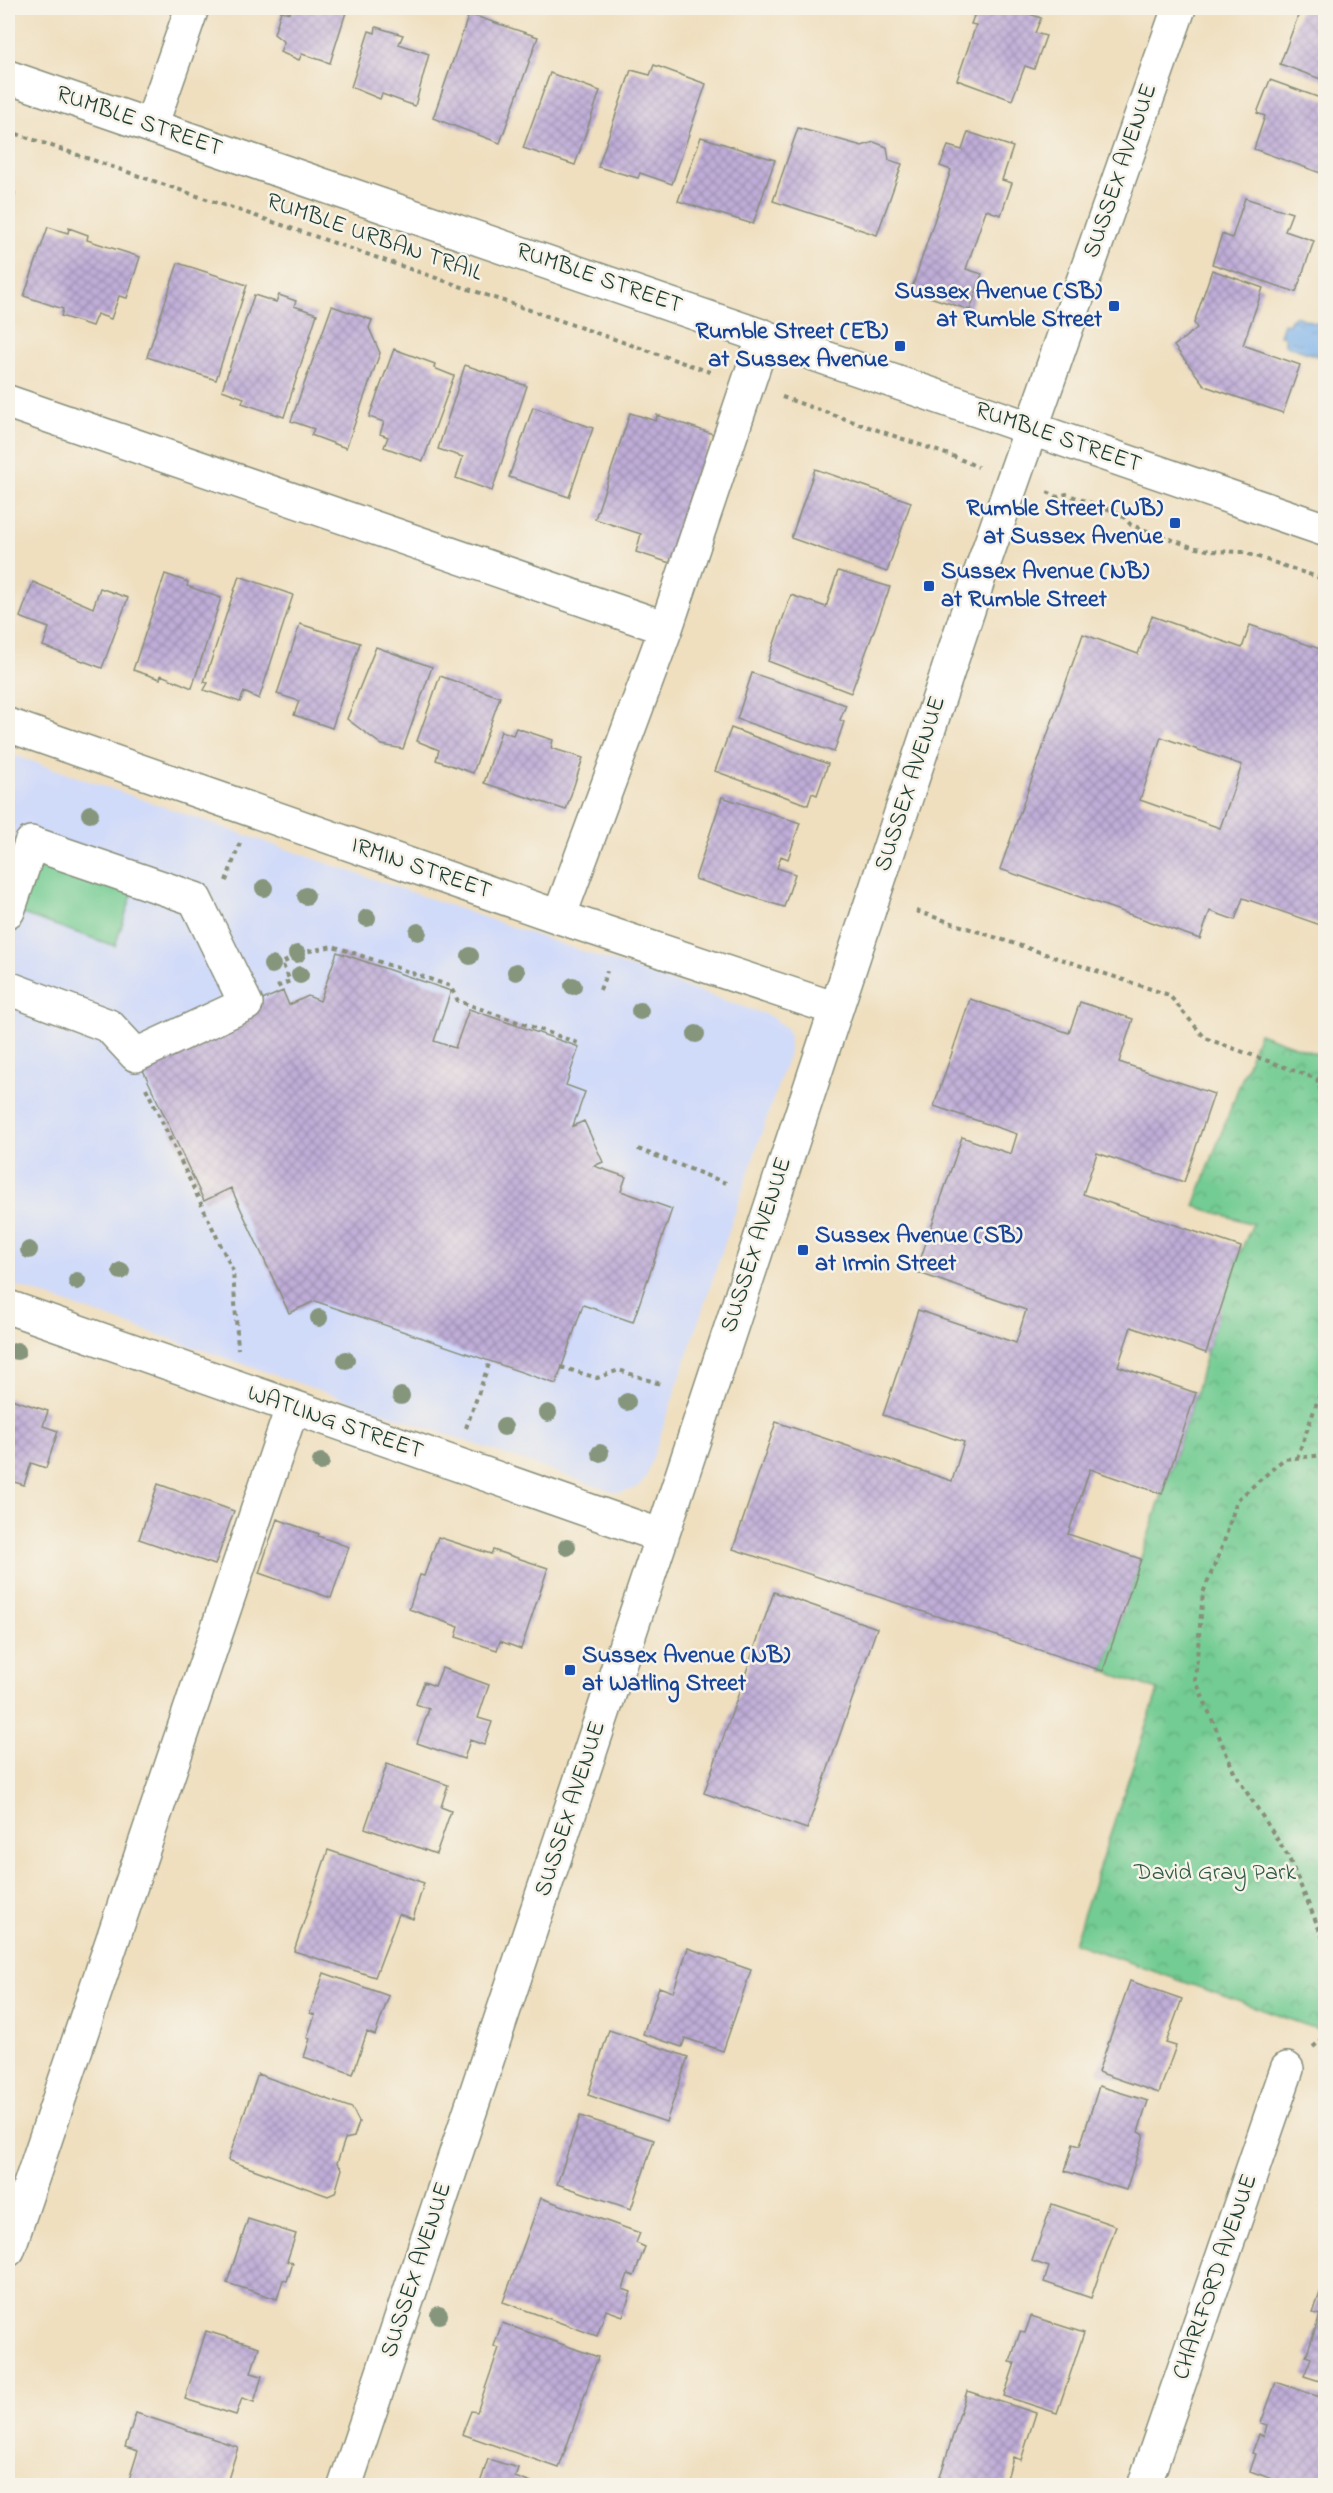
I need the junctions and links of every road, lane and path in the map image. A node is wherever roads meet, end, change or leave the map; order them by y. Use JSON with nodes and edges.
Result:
{"nodes":[{"id":1,"x":192,"y":8,"type":"edge"},
{"id":2,"x":1179,"y":8,"type":"edge"},
{"id":3,"x":8,"y":77,"type":"edge"},
{"id":4,"x":152,"y":126,"type":"junction"},
{"id":5,"x":8,"y":131,"type":"edge"},
{"id":6,"x":764,"y":336,"type":"junction"},
{"id":7,"x":721,"y":376,"type":"dead end"},
{"id":8,"x":778,"y":396,"type":"dead end"},
{"id":9,"x":8,"y":402,"type":"edge"},
{"id":10,"x":1032,"y":429,"type":"junction"},
{"id":11,"x":982,"y":469,"type":"dead end"},
{"id":12,"x":1047,"y":492,"type":"dead end"},
{"id":13,"x":1326,"y":531,"type":"edge"},
{"id":14,"x":1326,"y":580,"type":"edge"},
{"id":15,"x":666,"y":628,"type":"junction"},
{"id":16,"x":8,"y":725,"type":"edge"},
{"id":17,"x":242,"y":839,"type":"dead end"},
{"id":18,"x":231,"y":869,"type":"dead end"},
{"id":19,"x":8,"y":910,"type":"edge"},
{"id":20,"x":916,"y":911,"type":"dead end"},
{"id":21,"x":559,"y":917,"type":"junction"},
{"id":22,"x":610,"y":961,"type":"dead end"},
{"id":23,"x":8,"y":988,"type":"edge"},
{"id":24,"x":275,"y":988,"type":"dead end"},
{"id":25,"x":600,"y":990,"type":"dead end"},
{"id":26,"x":836,"y":1009,"type":"junction"},
{"id":27,"x":123,"y":1042,"type":"junction"},
{"id":28,"x":581,"y":1044,"type":"dead end"},
{"id":29,"x":1326,"y":1109,"type":"edge"},
{"id":30,"x":638,"y":1149,"type":"dead end"},
{"id":31,"x":726,"y":1183,"type":"dead end"},
{"id":32,"x":8,"y":1307,"type":"edge"},
{"id":33,"x":238,"y":1354,"type":"dead end"},
{"id":34,"x":490,"y":1361,"type":"dead end"},
{"id":35,"x":561,"y":1367,"type":"dead end"},
{"id":36,"x":1326,"y":1377,"type":"edge"},
{"id":37,"x":660,"y":1384,"type":"dead end"},
{"id":38,"x":292,"y":1408,"type":"junction"},
{"id":39,"x":464,"y":1432,"type":"dead end"},
{"id":40,"x":1326,"y":1455,"type":"edge"},
{"id":41,"x":1297,"y":1458,"type":"junction"},
{"id":42,"x":662,"y":1536,"type":"junction"},
{"id":43,"x":1326,"y":1945,"type":"edge"},
{"id":44,"x":1287,"y":2069,"type":"dead end"},
{"id":45,"x":8,"y":2250,"type":"edge"},
{"id":46,"x":345,"y":2486,"type":"edge"},
{"id":47,"x":1144,"y":2486,"type":"edge"}],
"edges":[{"from":1,"to":4,"type":"street"},
{"from":2,"to":10,"type":"street","name":"SUSSEX AVENUE"},
{"from":3,"to":4,"type":"street","name":"RUMBLE STREET"},
{"from":4,"to":6,"type":"street","name":"RUMBLE STREET"},
{"from":5,"to":7,"type":"path","name":"RUMBLE URBAN TRAIL"},
{"from":6,"to":10,"type":"street","name":"RUMBLE STREET"},
{"from":6,"to":15,"type":"street"},
{"from":8,"to":11,"type":"path"},
{"from":9,"to":15,"type":"street"},
{"from":10,"to":13,"type":"street","name":"RUMBLE STREET"},
{"from":10,"to":26,"type":"street","name":"SUSSEX AVENUE"},
{"from":12,"to":14,"type":"path"},
{"from":15,"to":21,"type":"street"},
{"from":16,"to":21,"type":"street","name":"IRMIN STREET"},
{"from":17,"to":18,"type":"path"},
{"from":19,"to":27,"type":"street"},
{"from":20,"to":29,"type":"path"},
{"from":21,"to":26,"type":"street","name":"IRMIN STREET"},
{"from":22,"to":25,"type":"path"},
{"from":23,"to":27,"type":"street"},
{"from":24,"to":28,"type":"path"},
{"from":26,"to":42,"type":"street","name":"SUSSEX AVENUE"},
{"from":27,"to":33,"type":"path"},
{"from":30,"to":31,"type":"path"},
{"from":32,"to":38,"type":"street","name":"WATLING STREET"},
{"from":34,"to":39,"type":"path"},
{"from":35,"to":37,"type":"path"},
{"from":36,"to":41,"type":"path"},
{"from":38,"to":42,"type":"street","name":"WATLING STREET"},
{"from":38,"to":45,"type":"street"},
{"from":40,"to":41,"type":"path"},
{"from":41,"to":43,"type":"path"},
{"from":42,"to":46,"type":"street","name":"SUSSEX AVENUE"},
{"from":44,"to":47,"type":"street","name":"CHARLFORD AVENUE"}]}
